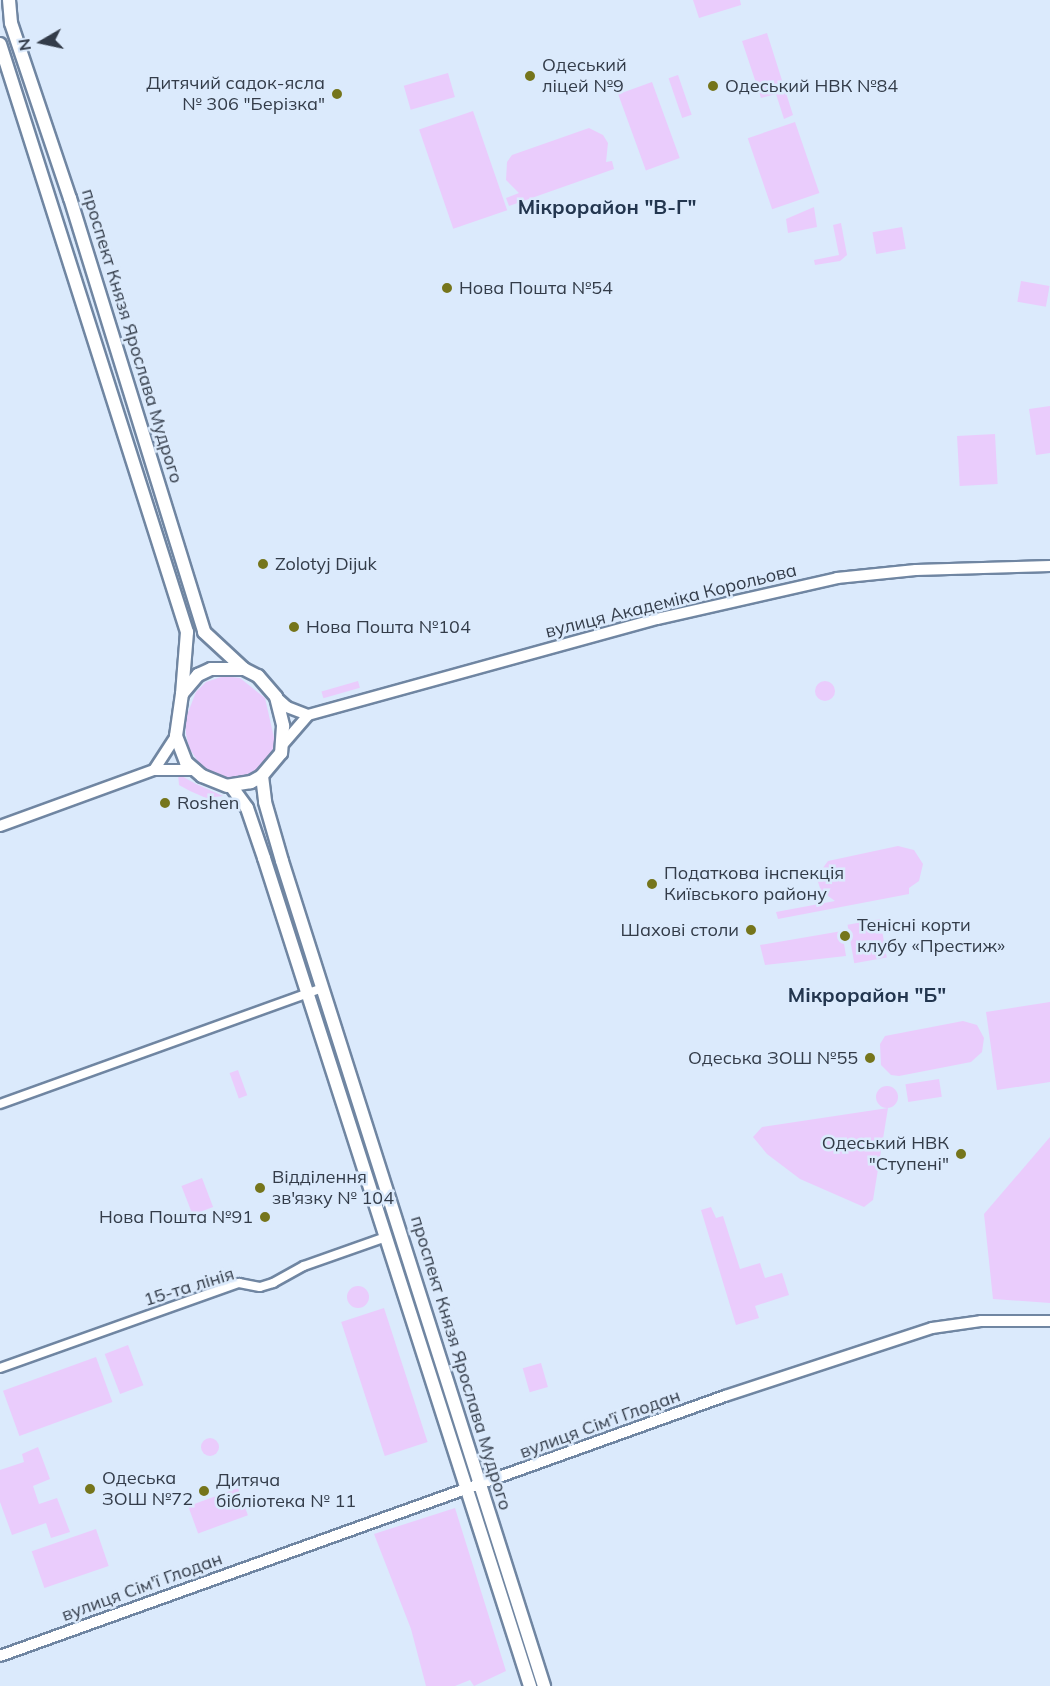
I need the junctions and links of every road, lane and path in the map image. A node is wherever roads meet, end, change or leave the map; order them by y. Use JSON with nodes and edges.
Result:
{"nodes":[{"id":1,"x":9,"y":0,"type":"edge"},
{"id":2,"x":0,"y":44,"type":"edge"},
{"id":3,"x":1050,"y":566,"type":"edge"},
{"id":4,"x":244,"y":669,"type":"junction"},
{"id":5,"x":182,"y":694,"type":"junction"},
{"id":6,"x":276,"y":697,"type":"junction"},
{"id":7,"x":308,"y":715,"type":"junction"},
{"id":8,"x":176,"y":736,"type":"junction"},
{"id":9,"x":284,"y":743,"type":"junction"},
{"id":10,"x":154,"y":770,"type":"junction"},
{"id":11,"x":196,"y":770,"type":"junction"},
{"id":12,"x":262,"y":776,"type":"junction"},
{"id":13,"x":231,"y":786,"type":"junction"},
{"id":14,"x":0,"y":826,"type":"edge"},
{"id":15,"x":323,"y":988,"type":"junction"},
{"id":16,"x":307,"y":994,"type":"junction"},
{"id":17,"x":0,"y":1104,"type":"edge"},
{"id":18,"x":401,"y":1233,"type":"junction"},
{"id":19,"x":386,"y":1237,"type":"junction"},
{"id":20,"x":1050,"y":1321,"type":"edge"},
{"id":21,"x":0,"y":1368,"type":"edge"},
{"id":22,"x":480,"y":1485,"type":"junction"},
{"id":23,"x":467,"y":1490,"type":"junction"},
{"id":24,"x":0,"y":1656,"type":"edge"},
{"id":25,"x":530,"y":1686,"type":"edge"},
{"id":26,"x":544,"y":1686,"type":"edge"}],
"edges":[{"from":1,"to":4,"type":"main road","name":"проспект Князя Ярослава Мудрого"},
{"from":2,"to":5,"type":"main road","name":"проспект Князя Ярослава Мудрого"},
{"from":3,"to":7,"type":"street","name":"вулиця Академіка Корольова"},
{"from":4,"to":5,"type":"main road"},
{"from":4,"to":6,"type":"main road"},
{"from":5,"to":8,"type":"main road"},
{"from":6,"to":7,"type":"street"},
{"from":6,"to":9,"type":"main road"},
{"from":7,"to":9,"type":"street"},
{"from":8,"to":10,"type":"street"},
{"from":8,"to":11,"type":"main road"},
{"from":9,"to":12,"type":"main road"},
{"from":10,"to":11,"type":"street"},
{"from":10,"to":14,"type":"street"},
{"from":11,"to":13,"type":"main road"},
{"from":12,"to":13,"type":"main road"},
{"from":12,"to":15,"type":"main road","name":"проспект Князя Ярослава Мудрого"},
{"from":13,"to":16,"type":"main road","name":"проспект Князя Ярослава Мудрого"},
{"from":15,"to":16,"type":"street"},
{"from":15,"to":18,"type":"main road","name":"проспект Князя Ярослава Мудрого"},
{"from":16,"to":17,"type":"street"},
{"from":16,"to":19,"type":"main road","name":"проспект Князя Ярослава Мудрого"},
{"from":18,"to":19,"type":"main road"},
{"from":18,"to":22,"type":"main road","name":"проспект Князя Ярослава Мудрого"},
{"from":19,"to":21,"type":"street","name":"15-та лінія"},
{"from":19,"to":23,"type":"main road","name":"проспект Князя Ярослава Мудрого"},
{"from":20,"to":22,"type":"street","name":"вулиця Сім'ї Глодан"},
{"from":22,"to":23,"type":"street","name":"вулиця Сім'ї Глодан"},
{"from":22,"to":26,"type":"main road","name":"проспект Князя Ярослава Мудрого"},
{"from":23,"to":24,"type":"street","name":"вулиця Сім'ї Глодан"},
{"from":23,"to":25,"type":"main road","name":"проспект Князя Ярослава Мудрого"}]}
